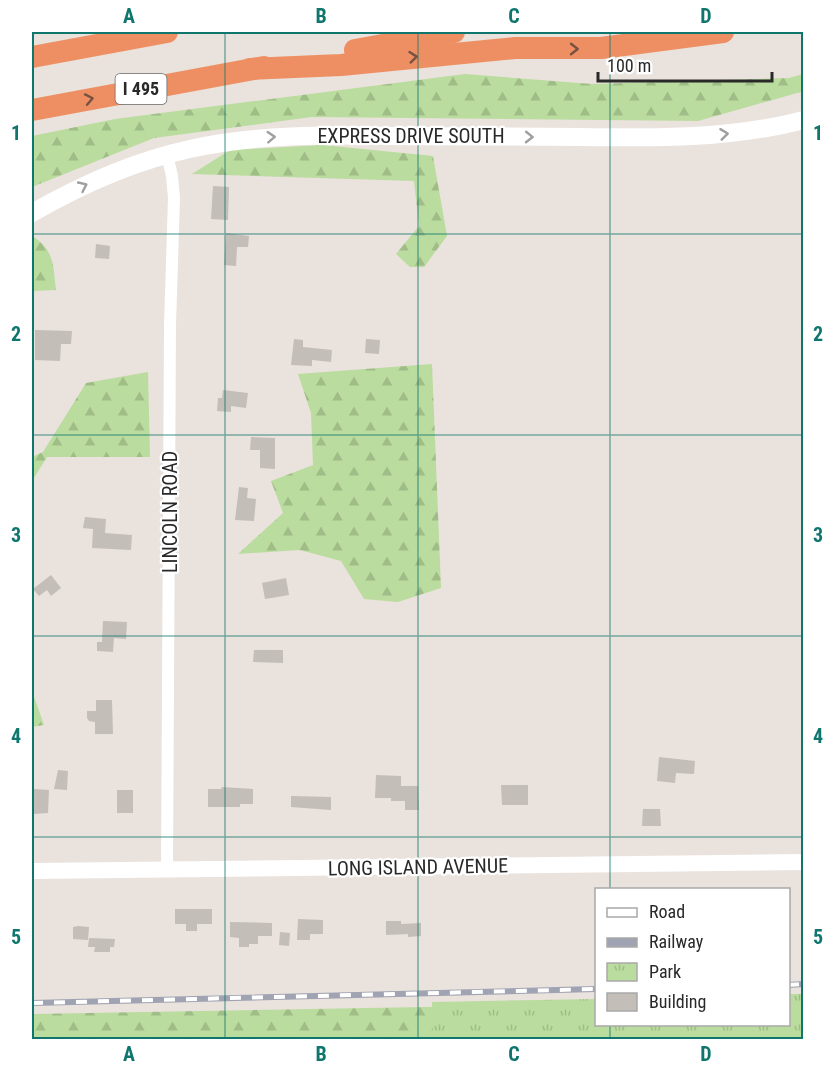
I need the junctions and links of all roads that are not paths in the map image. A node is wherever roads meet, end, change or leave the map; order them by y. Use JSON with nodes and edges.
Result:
{"nodes":[{"id":1,"x":167,"y":32,"type":"edge"},
{"id":2,"x":454,"y":32,"type":"edge"},
{"id":3,"x":723,"y":32,"type":"edge"},
{"id":4,"x":32,"y":57,"type":"edge"},
{"id":5,"x":250,"y":69,"type":"junction"},
{"id":6,"x":32,"y":110,"type":"edge"},
{"id":7,"x":804,"y":120,"type":"edge"},
{"id":8,"x":167,"y":155,"type":"junction"},
{"id":9,"x":32,"y":213,"type":"edge"},
{"id":10,"x":804,"y":862,"type":"edge"},
{"id":11,"x":167,"y":870,"type":"junction"},
{"id":12,"x":32,"y":871,"type":"edge"}],
"edges":[{"from":1,"to":4,"type":"highway"},
{"from":2,"to":5,"type":"highway","number":"I 495"},
{"from":5,"to":3,"type":"highway","one_way":true},
{"from":6,"to":5,"type":"highway","number":"I 495","one_way":true},
{"from":8,"to":7,"type":"main road","name":"EXPRESS DRIVE SOUTH","one_way":true},
{"from":9,"to":8,"type":"main road","name":"EXPRESS DRIVE SOUTH","one_way":true},
{"from":8,"to":11,"type":"street","name":"LINCOLN ROAD"},
{"from":10,"to":11,"type":"street","name":"LONG ISLAND AVENUE"},
{"from":11,"to":12,"type":"street","name":"LONG ISLAND AVENUE"}]}
